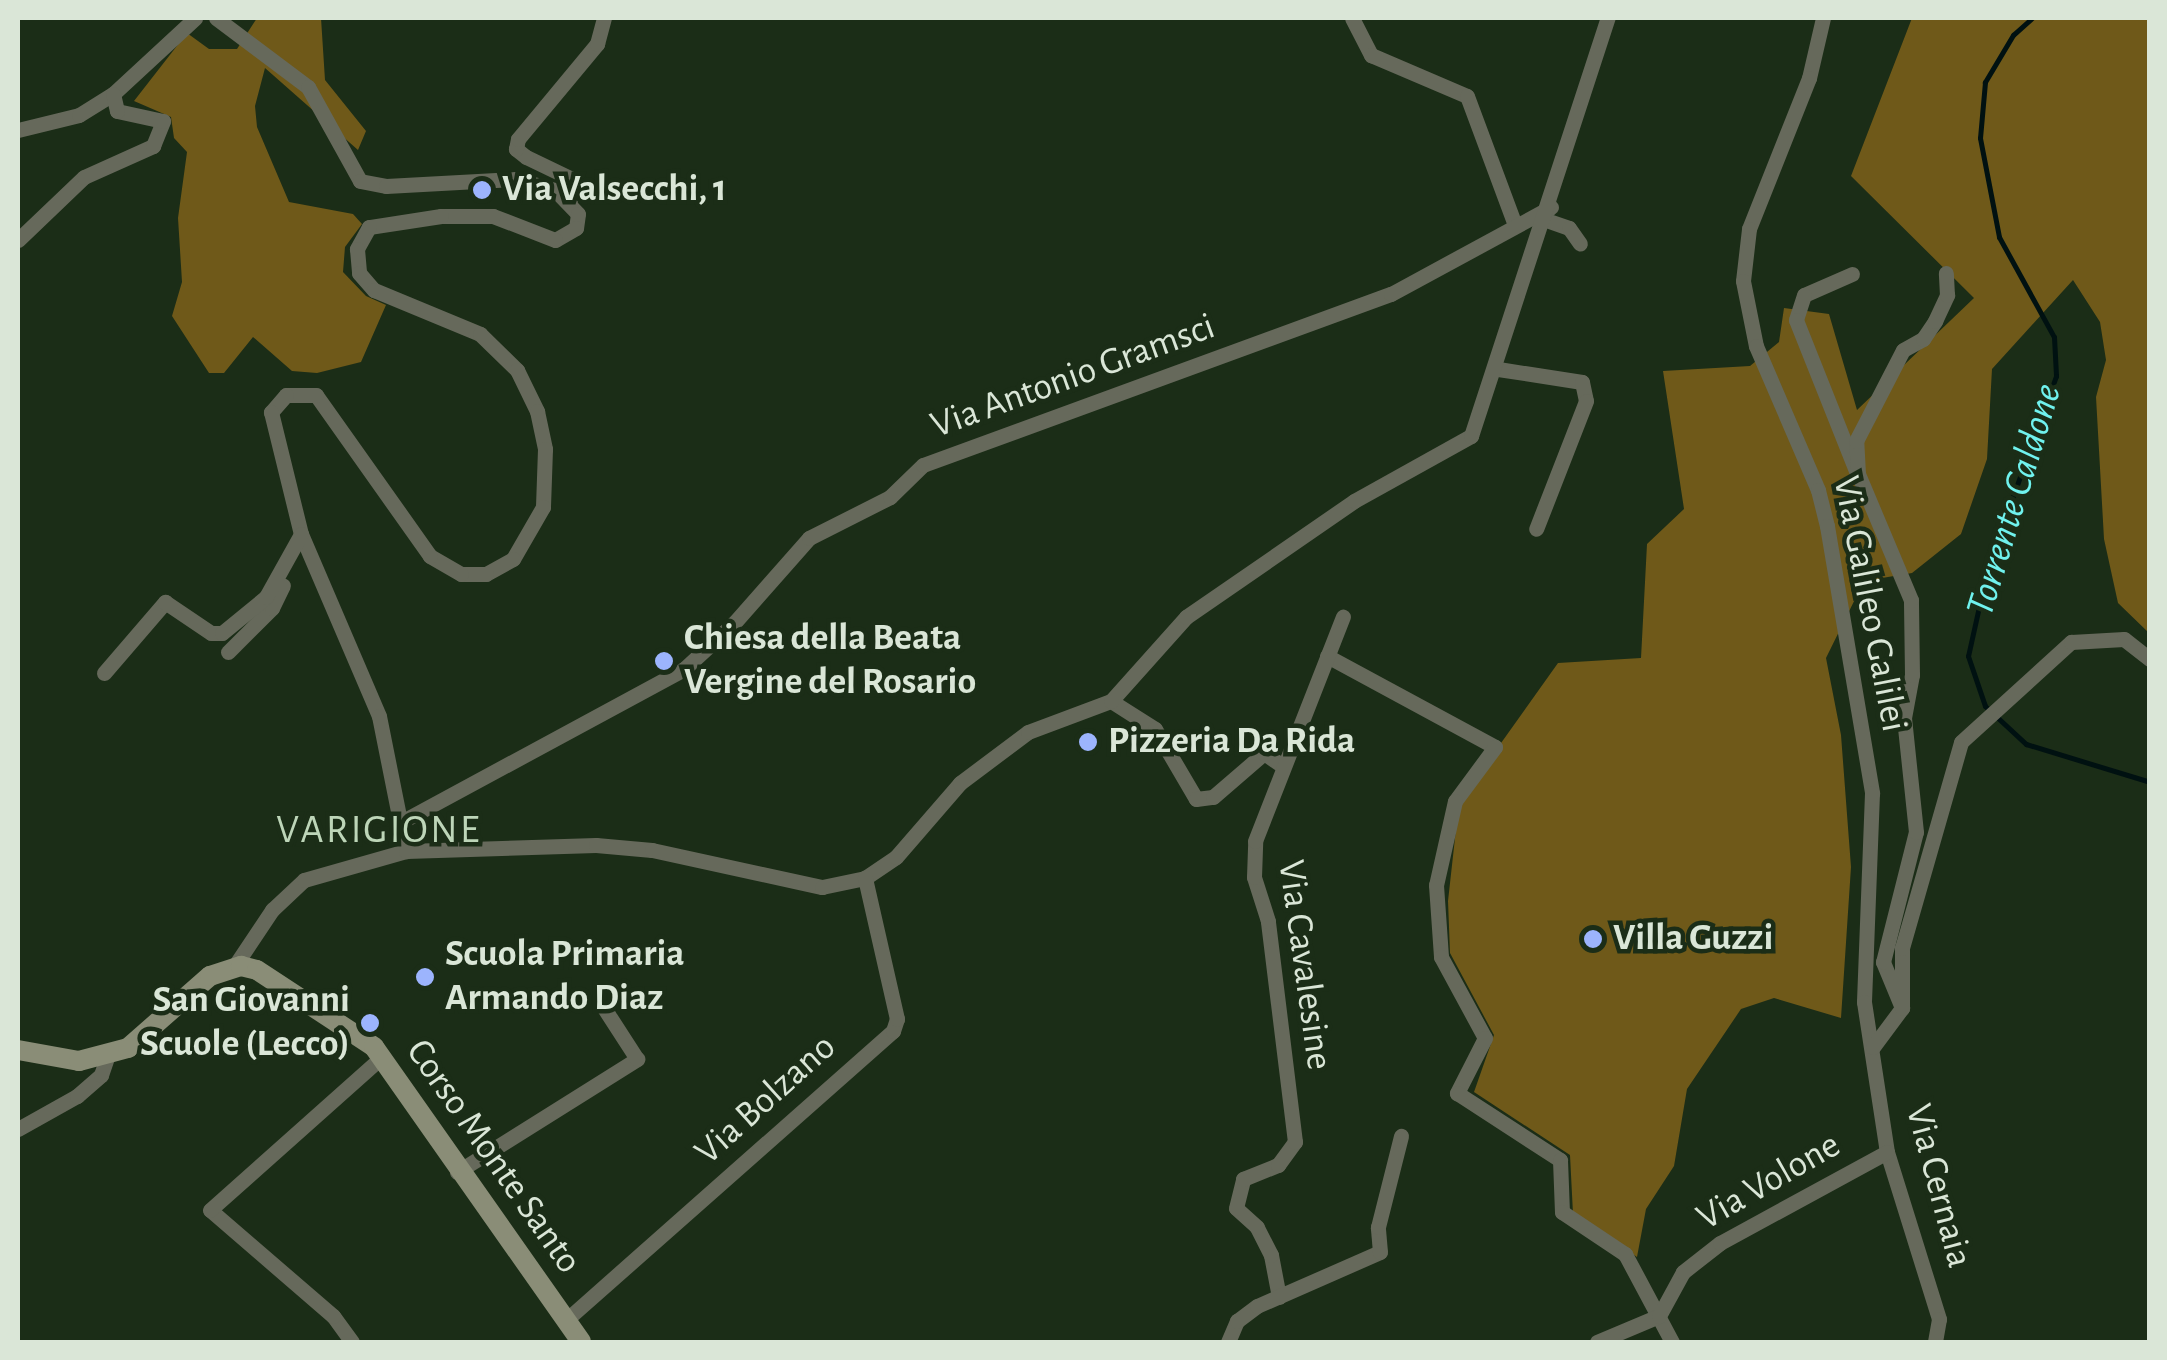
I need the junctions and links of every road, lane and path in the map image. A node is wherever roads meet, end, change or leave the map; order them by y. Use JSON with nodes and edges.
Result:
{"nodes":[{"id":1,"x":195,"y":18,"type":"edge"},
{"id":2,"x":216,"y":18,"type":"edge"},
{"id":3,"x":604,"y":18,"type":"edge"},
{"id":4,"x":1352,"y":18,"type":"edge"},
{"id":5,"x":1608,"y":18,"type":"edge"},
{"id":6,"x":1822,"y":18,"type":"edge"},
{"id":7,"x":113,"y":94,"type":"junction"},
{"id":8,"x":18,"y":130,"type":"edge"},
{"id":9,"x":570,"y":200,"type":"junction"},
{"id":10,"x":1549,"y":213,"type":"junction"},
{"id":11,"x":1516,"y":226,"type":"junction"},
{"id":12,"x":18,"y":240,"type":"edge"},
{"id":13,"x":1580,"y":244,"type":"dead end"},
{"id":14,"x":1946,"y":273,"type":"dead end"},
{"id":15,"x":1852,"y":274,"type":"dead end"},
{"id":16,"x":1498,"y":369,"type":"junction"},
{"id":17,"x":1858,"y":474,"type":"junction"},
{"id":18,"x":1536,"y":529,"type":"dead end"},
{"id":19,"x":301,"y":534,"type":"junction"},
{"id":20,"x":1343,"y":616,"type":"dead end"},
{"id":21,"x":228,"y":652,"type":"dead end"},
{"id":22,"x":1327,"y":656,"type":"junction"},
{"id":23,"x":2150,"y":658,"type":"edge"},
{"id":24,"x":104,"y":673,"type":"dead end"},
{"id":25,"x":1111,"y":702,"type":"junction"},
{"id":26,"x":1280,"y":764,"type":"junction"},
{"id":27,"x":402,"y":822,"type":"junction"},
{"id":28,"x":406,"y":850,"type":"junction"},
{"id":29,"x":865,"y":878,"type":"junction"},
{"id":30,"x":234,"y":967,"type":"junction"},
{"id":31,"x":604,"y":1008,"type":"dead end"},
{"id":32,"x":1902,"y":1008,"type":"junction"},
{"id":33,"x":1873,"y":1047,"type":"junction"},
{"id":34,"x":18,"y":1050,"type":"edge"},
{"id":35,"x":108,"y":1055,"type":"junction"},
{"id":36,"x":382,"y":1057,"type":"junction"},
{"id":37,"x":18,"y":1130,"type":"edge"},
{"id":38,"x":1401,"y":1136,"type":"dead end"},
{"id":39,"x":1887,"y":1152,"type":"junction"},
{"id":40,"x":458,"y":1172,"type":"junction"},
{"id":41,"x":1279,"y":1296,"type":"junction"},
{"id":42,"x":1659,"y":1316,"type":"junction"},
{"id":43,"x":566,"y":1321,"type":"junction"},
{"id":44,"x":352,"y":1342,"type":"edge"},
{"id":45,"x":581,"y":1342,"type":"edge"},
{"id":46,"x":1228,"y":1342,"type":"edge"},
{"id":47,"x":1597,"y":1342,"type":"edge"},
{"id":48,"x":1672,"y":1342,"type":"edge"},
{"id":49,"x":1935,"y":1342,"type":"edge"}],
"edges":[{"from":1,"to":7,"type":"street"},
{"from":2,"to":9,"type":"street"},
{"from":3,"to":9,"type":"street"},
{"from":4,"to":11,"type":"street"},
{"from":5,"to":10,"type":"street"},
{"from":6,"to":33,"type":"street","name":"Via Galileo Galilei"},
{"from":7,"to":8,"type":"street"},
{"from":7,"to":12,"type":"street"},
{"from":9,"to":19,"type":"street"},
{"from":10,"to":11,"type":"street","name":"Via Antonio Gramsci"},
{"from":10,"to":13,"type":"street"},
{"from":10,"to":16,"type":"street"},
{"from":11,"to":27,"type":"street","name":"Via Antonio Gramsci"},
{"from":14,"to":17,"type":"street"},
{"from":15,"to":17,"type":"street"},
{"from":16,"to":18,"type":"street"},
{"from":16,"to":25,"type":"street"},
{"from":17,"to":32,"type":"street"},
{"from":19,"to":21,"type":"street"},
{"from":19,"to":24,"type":"street"},
{"from":19,"to":27,"type":"street"},
{"from":20,"to":22,"type":"street","name":"Via Cavalesine"},
{"from":22,"to":26,"type":"street","name":"Via Cavalesine"},
{"from":22,"to":42,"type":"street"},
{"from":23,"to":32,"type":"street"},
{"from":25,"to":26,"type":"street"},
{"from":25,"to":29,"type":"street"},
{"from":26,"to":41,"type":"street","name":"Via Cavalesine"},
{"from":27,"to":28,"type":"street"},
{"from":28,"to":29,"type":"street"},
{"from":28,"to":30,"type":"street"},
{"from":29,"to":43,"type":"street","name":"Via Bolzano"},
{"from":30,"to":35,"type":"main road"},
{"from":30,"to":36,"type":"main road","name":"Corso Monte Santo"},
{"from":31,"to":40,"type":"street"},
{"from":32,"to":33,"type":"street"},
{"from":33,"to":39,"type":"street","name":"Via Cernaia"},
{"from":34,"to":35,"type":"main road"},
{"from":35,"to":37,"type":"street"},
{"from":36,"to":40,"type":"main road","name":"Corso Monte Santo"},
{"from":36,"to":44,"type":"street"},
{"from":38,"to":41,"type":"street"},
{"from":39,"to":42,"type":"street","name":"Via Volone"},
{"from":39,"to":49,"type":"street","name":"Via Cernaia"},
{"from":40,"to":43,"type":"main road","name":"Corso Monte Santo"},
{"from":41,"to":46,"type":"street"},
{"from":42,"to":47,"type":"street"},
{"from":42,"to":48,"type":"street"},
{"from":43,"to":45,"type":"main road","name":"Corso Monte Santo"}]}
